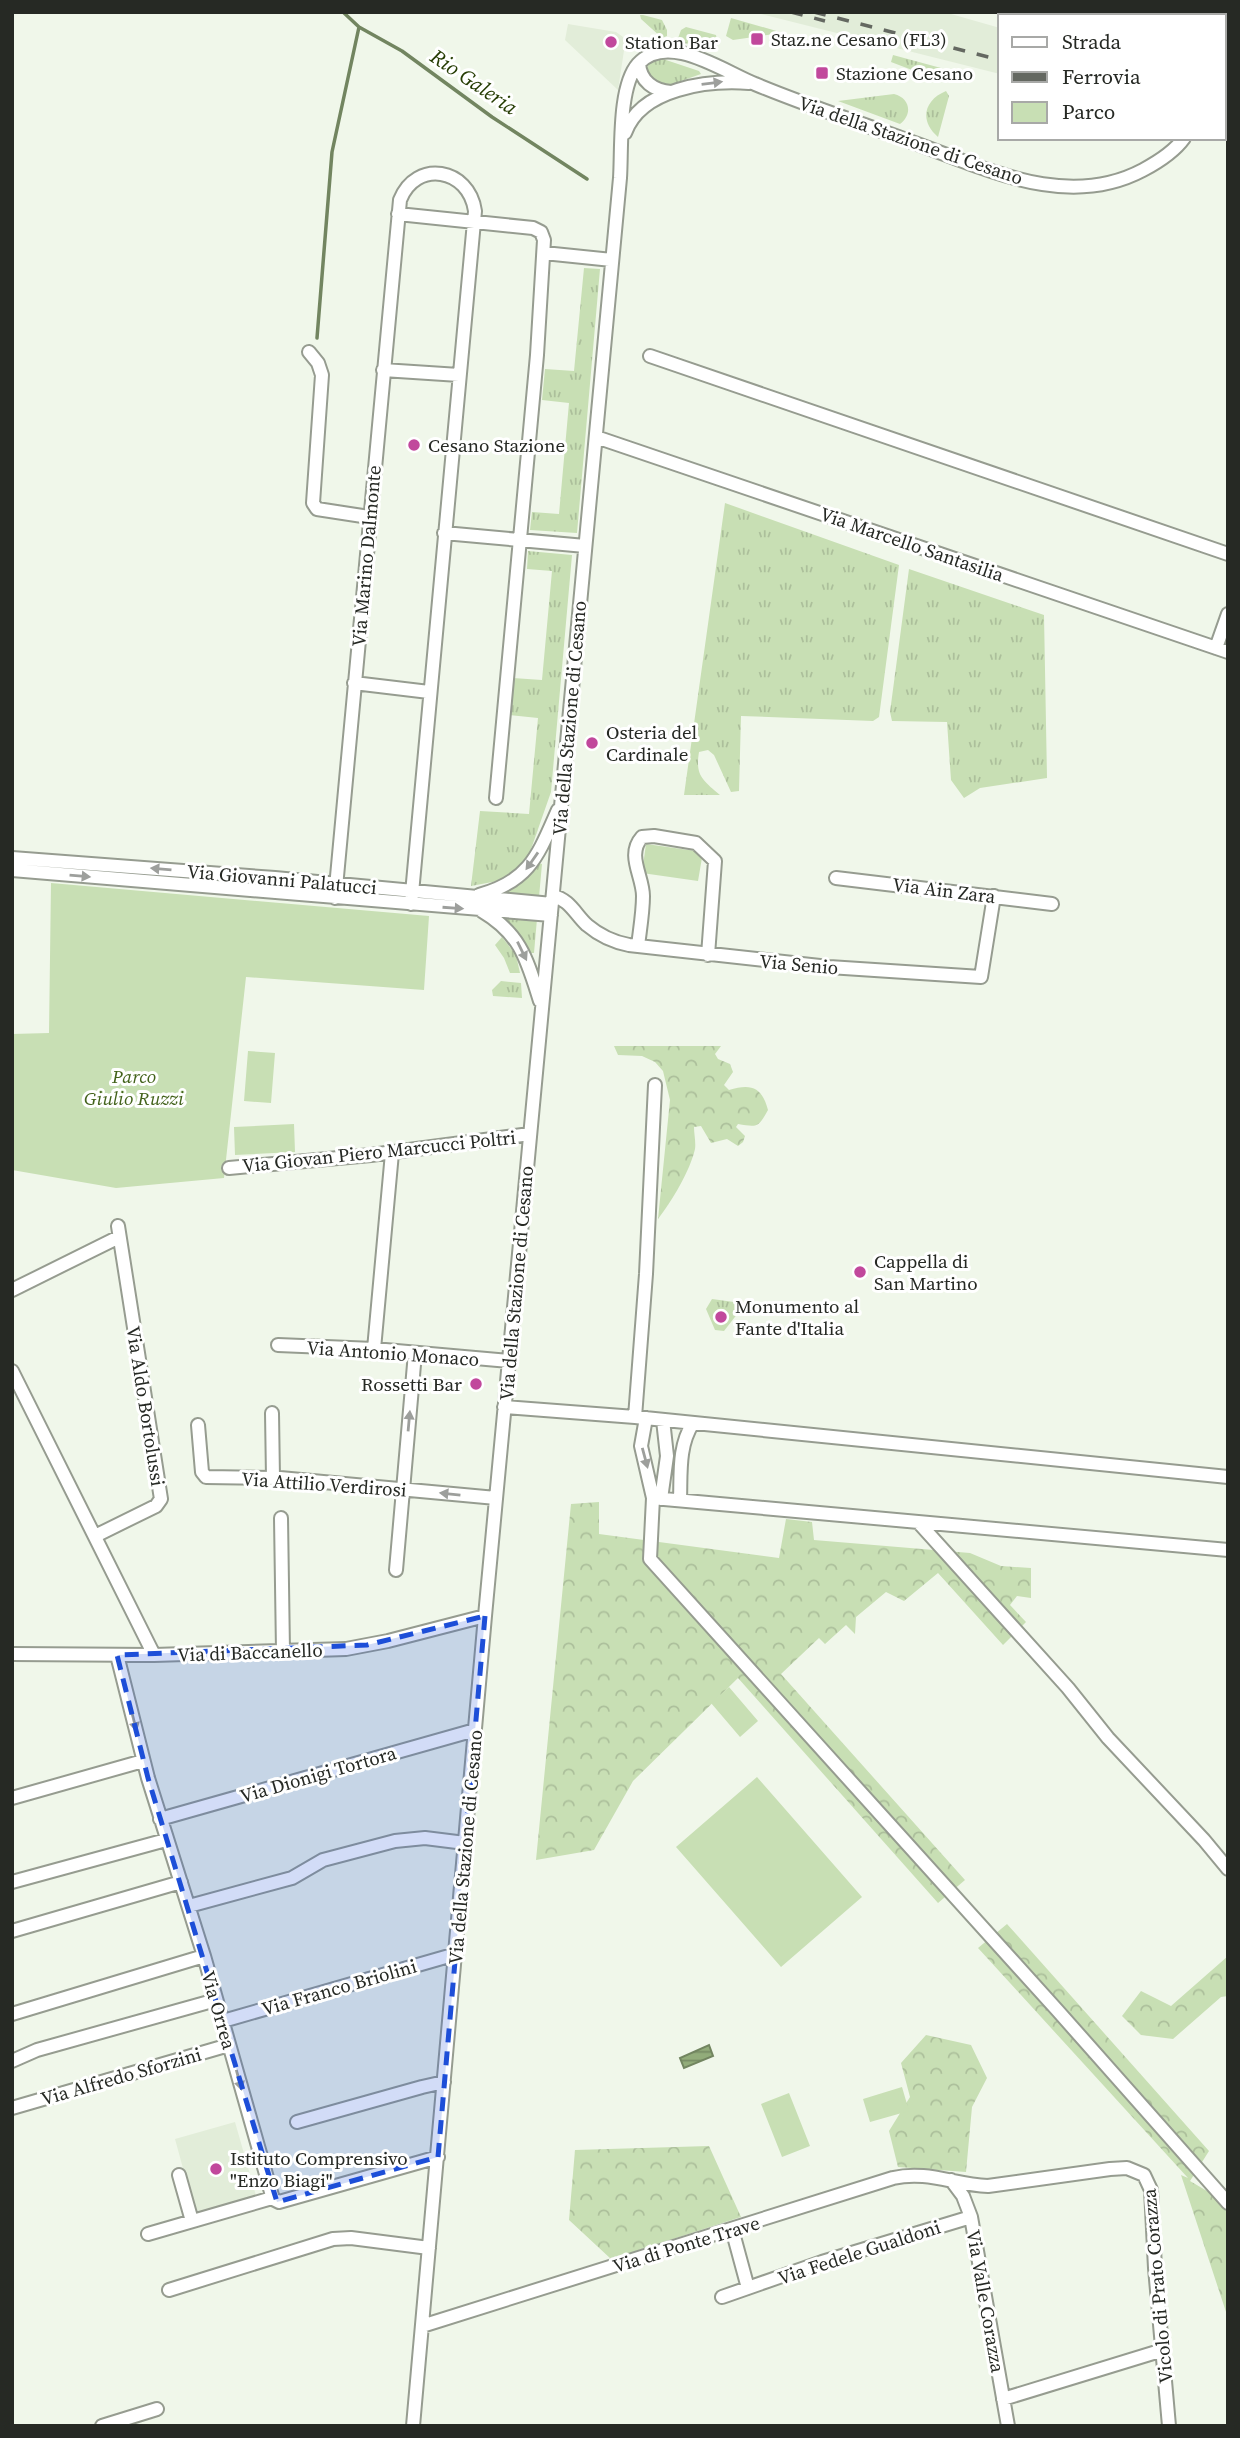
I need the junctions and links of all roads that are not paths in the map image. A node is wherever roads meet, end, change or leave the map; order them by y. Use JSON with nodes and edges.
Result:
{"nodes":[{"id":1,"x":639,"y":63,"type":"junction"},
{"id":2,"x":752,"y":83,"type":"junction"},
{"id":3,"x":672,"y":92,"type":"junction"},
{"id":4,"x":622,"y":140,"type":"junction"},
{"id":5,"x":1183,"y":140,"type":"edge"},
{"id":6,"x":398,"y":214,"type":"junction"},
{"id":7,"x":474,"y":221,"type":"junction"},
{"id":8,"x":544,"y":253,"type":"junction"},
{"id":9,"x":612,"y":260,"type":"junction"},
{"id":10,"x":309,"y":352,"type":"dead end"},
{"id":11,"x":650,"y":356,"type":"dead end"},
{"id":12,"x":383,"y":370,"type":"junction"},
{"id":13,"x":460,"y":375,"type":"junction"},
{"id":14,"x":596,"y":437,"type":"junction"},
{"id":15,"x":369,"y":516,"type":"junction"},
{"id":16,"x":444,"y":533,"type":"junction"},
{"id":17,"x":518,"y":540,"type":"junction"},
{"id":18,"x":585,"y":546,"type":"junction"},
{"id":19,"x":1228,"y":554,"type":"edge"},
{"id":20,"x":1228,"y":614,"type":"edge"},
{"id":21,"x":1222,"y":650,"type":"edge"},
{"id":22,"x":354,"y":683,"type":"junction"},
{"id":23,"x":429,"y":692,"type":"junction"},
{"id":24,"x":496,"y":798,"type":"dead end"},
{"id":25,"x":562,"y":800,"type":"junction"},
{"id":26,"x":12,"y":858,"type":"edge"},
{"id":27,"x":12,"y":870,"type":"edge"},
{"id":28,"x":836,"y":878,"type":"dead end"},
{"id":29,"x":335,"y":891,"type":"junction"},
{"id":30,"x":994,"y":896,"type":"junction"},
{"id":31,"x":411,"y":898,"type":"junction"},
{"id":32,"x":475,"y":903,"type":"junction"},
{"id":33,"x":1052,"y":904,"type":"dead end"},
{"id":34,"x":552,"y":905,"type":"junction"},
{"id":35,"x":638,"y":946,"type":"junction"},
{"id":36,"x":708,"y":955,"type":"junction"},
{"id":37,"x":542,"y":1010,"type":"junction"},
{"id":38,"x":655,"y":1085,"type":"dead end"},
{"id":39,"x":530,"y":1134,"type":"junction"},
{"id":40,"x":392,"y":1153,"type":"junction"},
{"id":41,"x":229,"y":1168,"type":"dead end"},
{"id":42,"x":12,"y":1290,"type":"edge"},
{"id":43,"x":278,"y":1345,"type":"dead end"},
{"id":44,"x":374,"y":1349,"type":"junction"},
{"id":45,"x":415,"y":1353,"type":"junction"},
{"id":46,"x":509,"y":1361,"type":"junction"},
{"id":47,"x":12,"y":1371,"type":"edge"},
{"id":48,"x":504,"y":1407,"type":"junction"},
{"id":49,"x":272,"y":1413,"type":"dead end"},
{"id":50,"x":640,"y":1418,"type":"junction"},
{"id":51,"x":663,"y":1420,"type":"junction"},
{"id":52,"x":694,"y":1423,"type":"junction"},
{"id":53,"x":198,"y":1425,"type":"dead end"},
{"id":54,"x":1228,"y":1477,"type":"edge"},
{"id":55,"x":273,"y":1478,"type":"junction"},
{"id":56,"x":403,"y":1489,"type":"junction"},
{"id":57,"x":496,"y":1498,"type":"junction"},
{"id":58,"x":657,"y":1498,"type":"junction"},
{"id":59,"x":680,"y":1500,"type":"junction"},
{"id":60,"x":281,"y":1518,"type":"dead end"},
{"id":61,"x":919,"y":1522,"type":"junction"},
{"id":62,"x":94,"y":1536,"type":"junction"},
{"id":63,"x":1228,"y":1550,"type":"edge"},
{"id":64,"x":396,"y":1570,"type":"dead end"},
{"id":65,"x":485,"y":1616,"type":"junction"},
{"id":66,"x":282,"y":1651,"type":"junction"},
{"id":67,"x":12,"y":1654,"type":"edge"},
{"id":68,"x":117,"y":1655,"type":"junction"},
{"id":69,"x":154,"y":1655,"type":"junction"},
{"id":70,"x":475,"y":1730,"type":"junction"},
{"id":71,"x":144,"y":1761,"type":"junction"},
{"id":72,"x":12,"y":1798,"type":"edge"},
{"id":73,"x":160,"y":1819,"type":"junction"},
{"id":74,"x":166,"y":1840,"type":"junction"},
{"id":75,"x":466,"y":1843,"type":"junction"},
{"id":76,"x":1228,"y":1869,"type":"edge"},
{"id":77,"x":12,"y":1882,"type":"edge"},
{"id":78,"x":181,"y":1882,"type":"junction"},
{"id":79,"x":189,"y":1906,"type":"junction"},
{"id":80,"x":12,"y":1931,"type":"edge"},
{"id":81,"x":456,"y":1954,"type":"junction"},
{"id":82,"x":204,"y":1956,"type":"junction"},
{"id":83,"x":216,"y":2000,"type":"junction"},
{"id":84,"x":12,"y":2014,"type":"edge"},
{"id":85,"x":223,"y":2021,"type":"junction"},
{"id":86,"x":229,"y":2045,"type":"junction"},
{"id":87,"x":12,"y":2061,"type":"edge"},
{"id":88,"x":444,"y":2082,"type":"junction"},
{"id":89,"x":12,"y":2108,"type":"edge"},
{"id":90,"x":297,"y":2122,"type":"dead end"},
{"id":91,"x":438,"y":2157,"type":"junction"},
{"id":92,"x":179,"y":2175,"type":"dead end"},
{"id":93,"x":951,"y":2180,"type":"junction"},
{"id":94,"x":272,"y":2198,"type":"junction"},
{"id":95,"x":1228,"y":2203,"type":"edge"},
{"id":96,"x":971,"y":2217,"type":"junction"},
{"id":97,"x":192,"y":2221,"type":"junction"},
{"id":98,"x":732,"y":2229,"type":"junction"},
{"id":99,"x":148,"y":2234,"type":"dead end"},
{"id":100,"x":429,"y":2248,"type":"junction"},
{"id":101,"x":748,"y":2288,"type":"junction"},
{"id":102,"x":169,"y":2290,"type":"dead end"},
{"id":103,"x":722,"y":2297,"type":"dead end"},
{"id":104,"x":422,"y":2326,"type":"junction"},
{"id":105,"x":1163,"y":2350,"type":"junction"},
{"id":106,"x":1003,"y":2399,"type":"junction"},
{"id":107,"x":157,"y":2409,"type":"dead end"},
{"id":108,"x":102,"y":2426,"type":"edge"},
{"id":109,"x":413,"y":2426,"type":"edge"},
{"id":110,"x":1008,"y":2426,"type":"edge"},
{"id":111,"x":1169,"y":2426,"type":"edge"}],
"edges":[{"from":1,"to":2,"type":"street","name":"Via della Stazione di Cesano"},
{"from":1,"to":3,"type":"street"},
{"from":1,"to":4,"type":"street","name":"Via della Stazione di Cesano"},
{"from":3,"to":2,"type":"street","name":"Via della Stazione di Cesano","one_way":true},
{"from":2,"to":5,"type":"street","name":"Via della Stazione di Cesano"},
{"from":3,"to":4,"type":"street","name":"Via della Stazione di Cesano"},
{"from":4,"to":9,"type":"street","name":"Via della Stazione di Cesano"},
{"from":6,"to":7,"type":"street"},
{"from":6,"to":7,"type":"street","name":"Via Marino Dalmonte"},
{"from":6,"to":12,"type":"street","name":"Via Marino Dalmonte"},
{"from":7,"to":8,"type":"street"},
{"from":7,"to":13,"type":"street","name":"Via Marino Dalmonte"},
{"from":8,"to":9,"type":"street"},
{"from":8,"to":17,"type":"street"},
{"from":9,"to":14,"type":"street","name":"Via della Stazione di Cesano"},
{"from":10,"to":15,"type":"street"},
{"from":11,"to":19,"type":"street"},
{"from":12,"to":13,"type":"street"},
{"from":12,"to":15,"type":"street","name":"Via Marino Dalmonte"},
{"from":13,"to":16,"type":"street","name":"Via Marino Dalmonte"},
{"from":14,"to":18,"type":"street","name":"Via della Stazione di Cesano"},
{"from":14,"to":21,"type":"street","name":"Via Marcello Santasilia"},
{"from":15,"to":22,"type":"street","name":"Via Marino Dalmonte"},
{"from":16,"to":17,"type":"street"},
{"from":16,"to":23,"type":"street","name":"Via Marino Dalmonte"},
{"from":17,"to":18,"type":"street"},
{"from":17,"to":24,"type":"street"},
{"from":18,"to":25,"type":"street","name":"Via della Stazione di Cesano"},
{"from":20,"to":21,"type":"street"},
{"from":22,"to":23,"type":"street"},
{"from":22,"to":29,"type":"street","name":"Via Marino Dalmonte"},
{"from":23,"to":31,"type":"street","name":"Via Marino Dalmonte"},
{"from":25,"to":32,"type":"street","one_way":true},
{"from":25,"to":34,"type":"street","name":"Via della Stazione di Cesano"},
{"from":29,"to":26,"type":"street","name":"Via Giovanni Palatucci","one_way":true},
{"from":27,"to":29,"type":"street","name":"Via Giovanni Palatucci","one_way":true},
{"from":28,"to":30,"type":"street","name":"Via Ain Zara"},
{"from":29,"to":31,"type":"street","name":"Via Giovanni Palatucci"},
{"from":30,"to":33,"type":"street","name":"Via Ain Zara"},
{"from":30,"to":36,"type":"street","name":"Via Senio"},
{"from":31,"to":32,"type":"street","name":"Via Giovanni Palatucci"},
{"from":32,"to":34,"type":"street","name":"Via Giovanni Palatucci"},
{"from":32,"to":37,"type":"street","one_way":true},
{"from":34,"to":35,"type":"street","name":"Via Senio"},
{"from":34,"to":37,"type":"street","name":"Via della Stazione di Cesano"},
{"from":35,"to":36,"type":"street","name":"Via Senio"},
{"from":35,"to":36,"type":"street"},
{"from":37,"to":39,"type":"street","name":"Via della Stazione di Cesano"},
{"from":38,"to":50,"type":"street"},
{"from":39,"to":40,"type":"street","name":"Via Giovan Piero Marcucci Poltri"},
{"from":39,"to":46,"type":"street","name":"Via della Stazione di Cesano"},
{"from":40,"to":41,"type":"street","name":"Via Giovan Piero Marcucci Poltri"},
{"from":40,"to":44,"type":"street"},
{"from":42,"to":62,"type":"street","name":"Via Aldo Bortolussi"},
{"from":43,"to":44,"type":"street","name":"Via Antonio Monaco"},
{"from":44,"to":45,"type":"street","name":"Via Antonio Monaco"},
{"from":45,"to":46,"type":"street","name":"Via Antonio Monaco"},
{"from":56,"to":45,"type":"street","one_way":true},
{"from":46,"to":48,"type":"street","name":"Via della Stazione di Cesano"},
{"from":47,"to":62,"type":"street"},
{"from":48,"to":50,"type":"street"},
{"from":48,"to":57,"type":"street","name":"Via della Stazione di Cesano"},
{"from":49,"to":55,"type":"street"},
{"from":50,"to":51,"type":"street"},
{"from":50,"to":58,"type":"street","one_way":true},
{"from":51,"to":52,"type":"street"},
{"from":51,"to":58,"type":"street"},
{"from":52,"to":54,"type":"street"},
{"from":52,"to":59,"type":"street"},
{"from":53,"to":55,"type":"street","name":"Via Attilio Verdirosi"},
{"from":55,"to":56,"type":"street","name":"Via Attilio Verdirosi"},
{"from":57,"to":56,"type":"street","name":"Via Attilio Verdirosi","one_way":true},
{"from":56,"to":64,"type":"street"},
{"from":57,"to":65,"type":"street","name":"Via della Stazione di Cesano"},
{"from":58,"to":59,"type":"street"},
{"from":58,"to":95,"type":"street"},
{"from":59,"to":61,"type":"street"},
{"from":60,"to":66,"type":"street"},
{"from":61,"to":63,"type":"street"},
{"from":61,"to":76,"type":"street"},
{"from":62,"to":69,"type":"street"},
{"from":65,"to":66,"type":"street","name":"Via di Baccanello"},
{"from":65,"to":70,"type":"street","name":"Via della Stazione di Cesano"},
{"from":66,"to":69,"type":"street","name":"Via di Baccanello"},
{"from":67,"to":68,"type":"street","name":"Via di Baccanello"},
{"from":68,"to":69,"type":"street","name":"Via di Baccanello"},
{"from":68,"to":71,"type":"street","name":"Via Orrea","one_way":true},
{"from":70,"to":73,"type":"street","name":"Via Dionigi Tortora"},
{"from":70,"to":75,"type":"street","name":"Via della Stazione di Cesano"},
{"from":71,"to":72,"type":"street"},
{"from":71,"to":73,"type":"street","name":"Via Orrea"},
{"from":73,"to":74,"type":"street","name":"Via Orrea"},
{"from":74,"to":77,"type":"street"},
{"from":74,"to":78,"type":"street","name":"Via Orrea"},
{"from":75,"to":79,"type":"street"},
{"from":75,"to":81,"type":"street","name":"Via della Stazione di Cesano"},
{"from":78,"to":79,"type":"street","name":"Via Orrea"},
{"from":78,"to":80,"type":"street"},
{"from":79,"to":82,"type":"street","name":"Via Orrea"},
{"from":81,"to":85,"type":"street","name":"Via Franco Briolini"},
{"from":81,"to":88,"type":"street","name":"Via della Stazione di Cesano"},
{"from":82,"to":83,"type":"street","name":"Via Orrea"},
{"from":82,"to":84,"type":"street"},
{"from":83,"to":85,"type":"street","name":"Via Orrea"},
{"from":83,"to":87,"type":"street"},
{"from":85,"to":86,"type":"street","name":"Via Orrea"},
{"from":86,"to":89,"type":"street","name":"Via Alfredo Sforzini"},
{"from":86,"to":94,"type":"street","name":"Via Orrea","one_way":true},
{"from":88,"to":90,"type":"street"},
{"from":88,"to":91,"type":"street","name":"Via della Stazione di Cesano"},
{"from":91,"to":94,"type":"street"},
{"from":91,"to":100,"type":"street","name":"Via della Stazione di Cesano"},
{"from":92,"to":97,"type":"street"},
{"from":93,"to":96,"type":"street","name":"Via Valle Corazza"},
{"from":93,"to":98,"type":"street","name":"Via di Ponte Trave"},
{"from":93,"to":105,"type":"street","name":"Vicolo di Prato Corazza"},
{"from":94,"to":97,"type":"street"},
{"from":96,"to":101,"type":"street","name":"Via Fedele Gualdoni"},
{"from":96,"to":106,"type":"street","name":"Via Valle Corazza"},
{"from":97,"to":99,"type":"street"},
{"from":98,"to":101,"type":"street"},
{"from":98,"to":104,"type":"street","name":"Via di Ponte Trave"},
{"from":100,"to":102,"type":"street"},
{"from":100,"to":104,"type":"street","name":"Via della Stazione di Cesano"},
{"from":101,"to":103,"type":"street","name":"Via Fedele Gualdoni"},
{"from":104,"to":109,"type":"street","name":"Via della Stazione di Cesano"},
{"from":105,"to":106,"type":"street"},
{"from":105,"to":111,"type":"street","name":"Vicolo di Prato Corazza"},
{"from":106,"to":110,"type":"street","name":"Via Valle Corazza"},
{"from":107,"to":108,"type":"street"}]}
